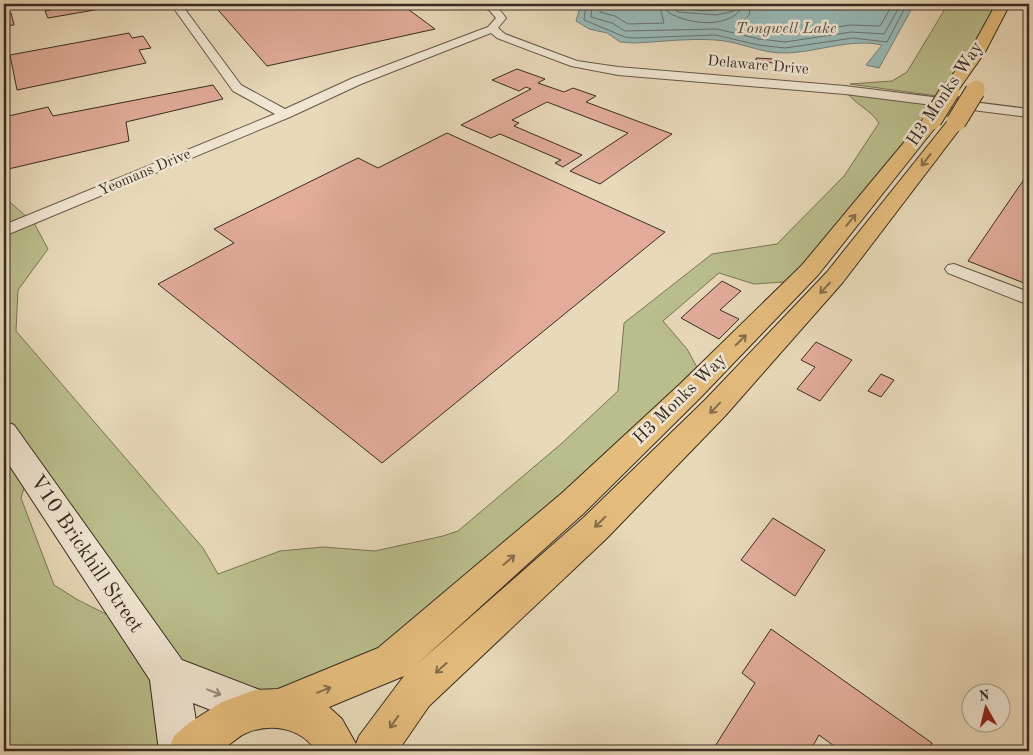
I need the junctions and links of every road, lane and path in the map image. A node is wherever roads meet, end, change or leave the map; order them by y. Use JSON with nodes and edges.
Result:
{"nodes":[{"id":1,"x":484,"y":4,"type":"edge"},
{"id":2,"x":1003,"y":4,"type":"edge"},
{"id":3,"x":180,"y":10,"type":"dead end"},
{"id":4,"x":492,"y":29,"type":"junction"},
{"id":5,"x":986,"y":72,"type":"dead end"},
{"id":6,"x":1029,"y":113,"type":"edge"},
{"id":7,"x":285,"y":114,"type":"junction"},
{"id":8,"x":944,"y":121,"type":"junction"},
{"id":9,"x":4,"y":232,"type":"edge"},
{"id":10,"x":954,"y":269,"type":"dead end"},
{"id":11,"x":1029,"y":299,"type":"edge"},
{"id":12,"x":4,"y":433,"type":"edge"},
{"id":13,"x":456,"y":631,"type":"junction"},
{"id":14,"x":169,"y":674,"type":"junction"},
{"id":15,"x":269,"y":709,"type":"junction"},
{"id":16,"x":180,"y":751,"type":"edge"},
{"id":17,"x":189,"y":751,"type":"edge"},
{"id":18,"x":338,"y":751,"type":"edge"},
{"id":19,"x":374,"y":751,"type":"edge"}],
"edges":[{"from":1,"to":4,"type":"street"},
{"from":2,"to":8,"type":"main road","name":"H3 Monks Way","bridge":true},
{"from":3,"to":7,"type":"street"},
{"from":4,"to":6,"type":"street","name":"Delaware Drive"},
{"from":4,"to":7,"type":"street","name":"Yeomans Drive"},
{"from":5,"to":8,"type":"main road","name":"H3 Monks Way","bridge":true},
{"from":7,"to":9,"type":"street","name":"Yeomans Drive"},
{"from":8,"to":13,"type":"main road","name":"H3 Monks Way"},
{"from":10,"to":11,"type":"street"},
{"from":12,"to":14,"type":"street","name":"V10 Brickhill Street"},
{"from":15,"to":13,"type":"main road","name":"H3 Monks Way","one_way":true},
{"from":13,"to":19,"type":"main road","name":"H3 Monks Way","one_way":true},
{"from":14,"to":15,"type":"street","one_way":true},
{"from":14,"to":16,"type":"street","name":"V10 Brickhill Street"},
{"from":15,"to":17,"type":"main road","name":"H3 Monks Way"},
{"from":15,"to":18,"type":"main road"}]}
